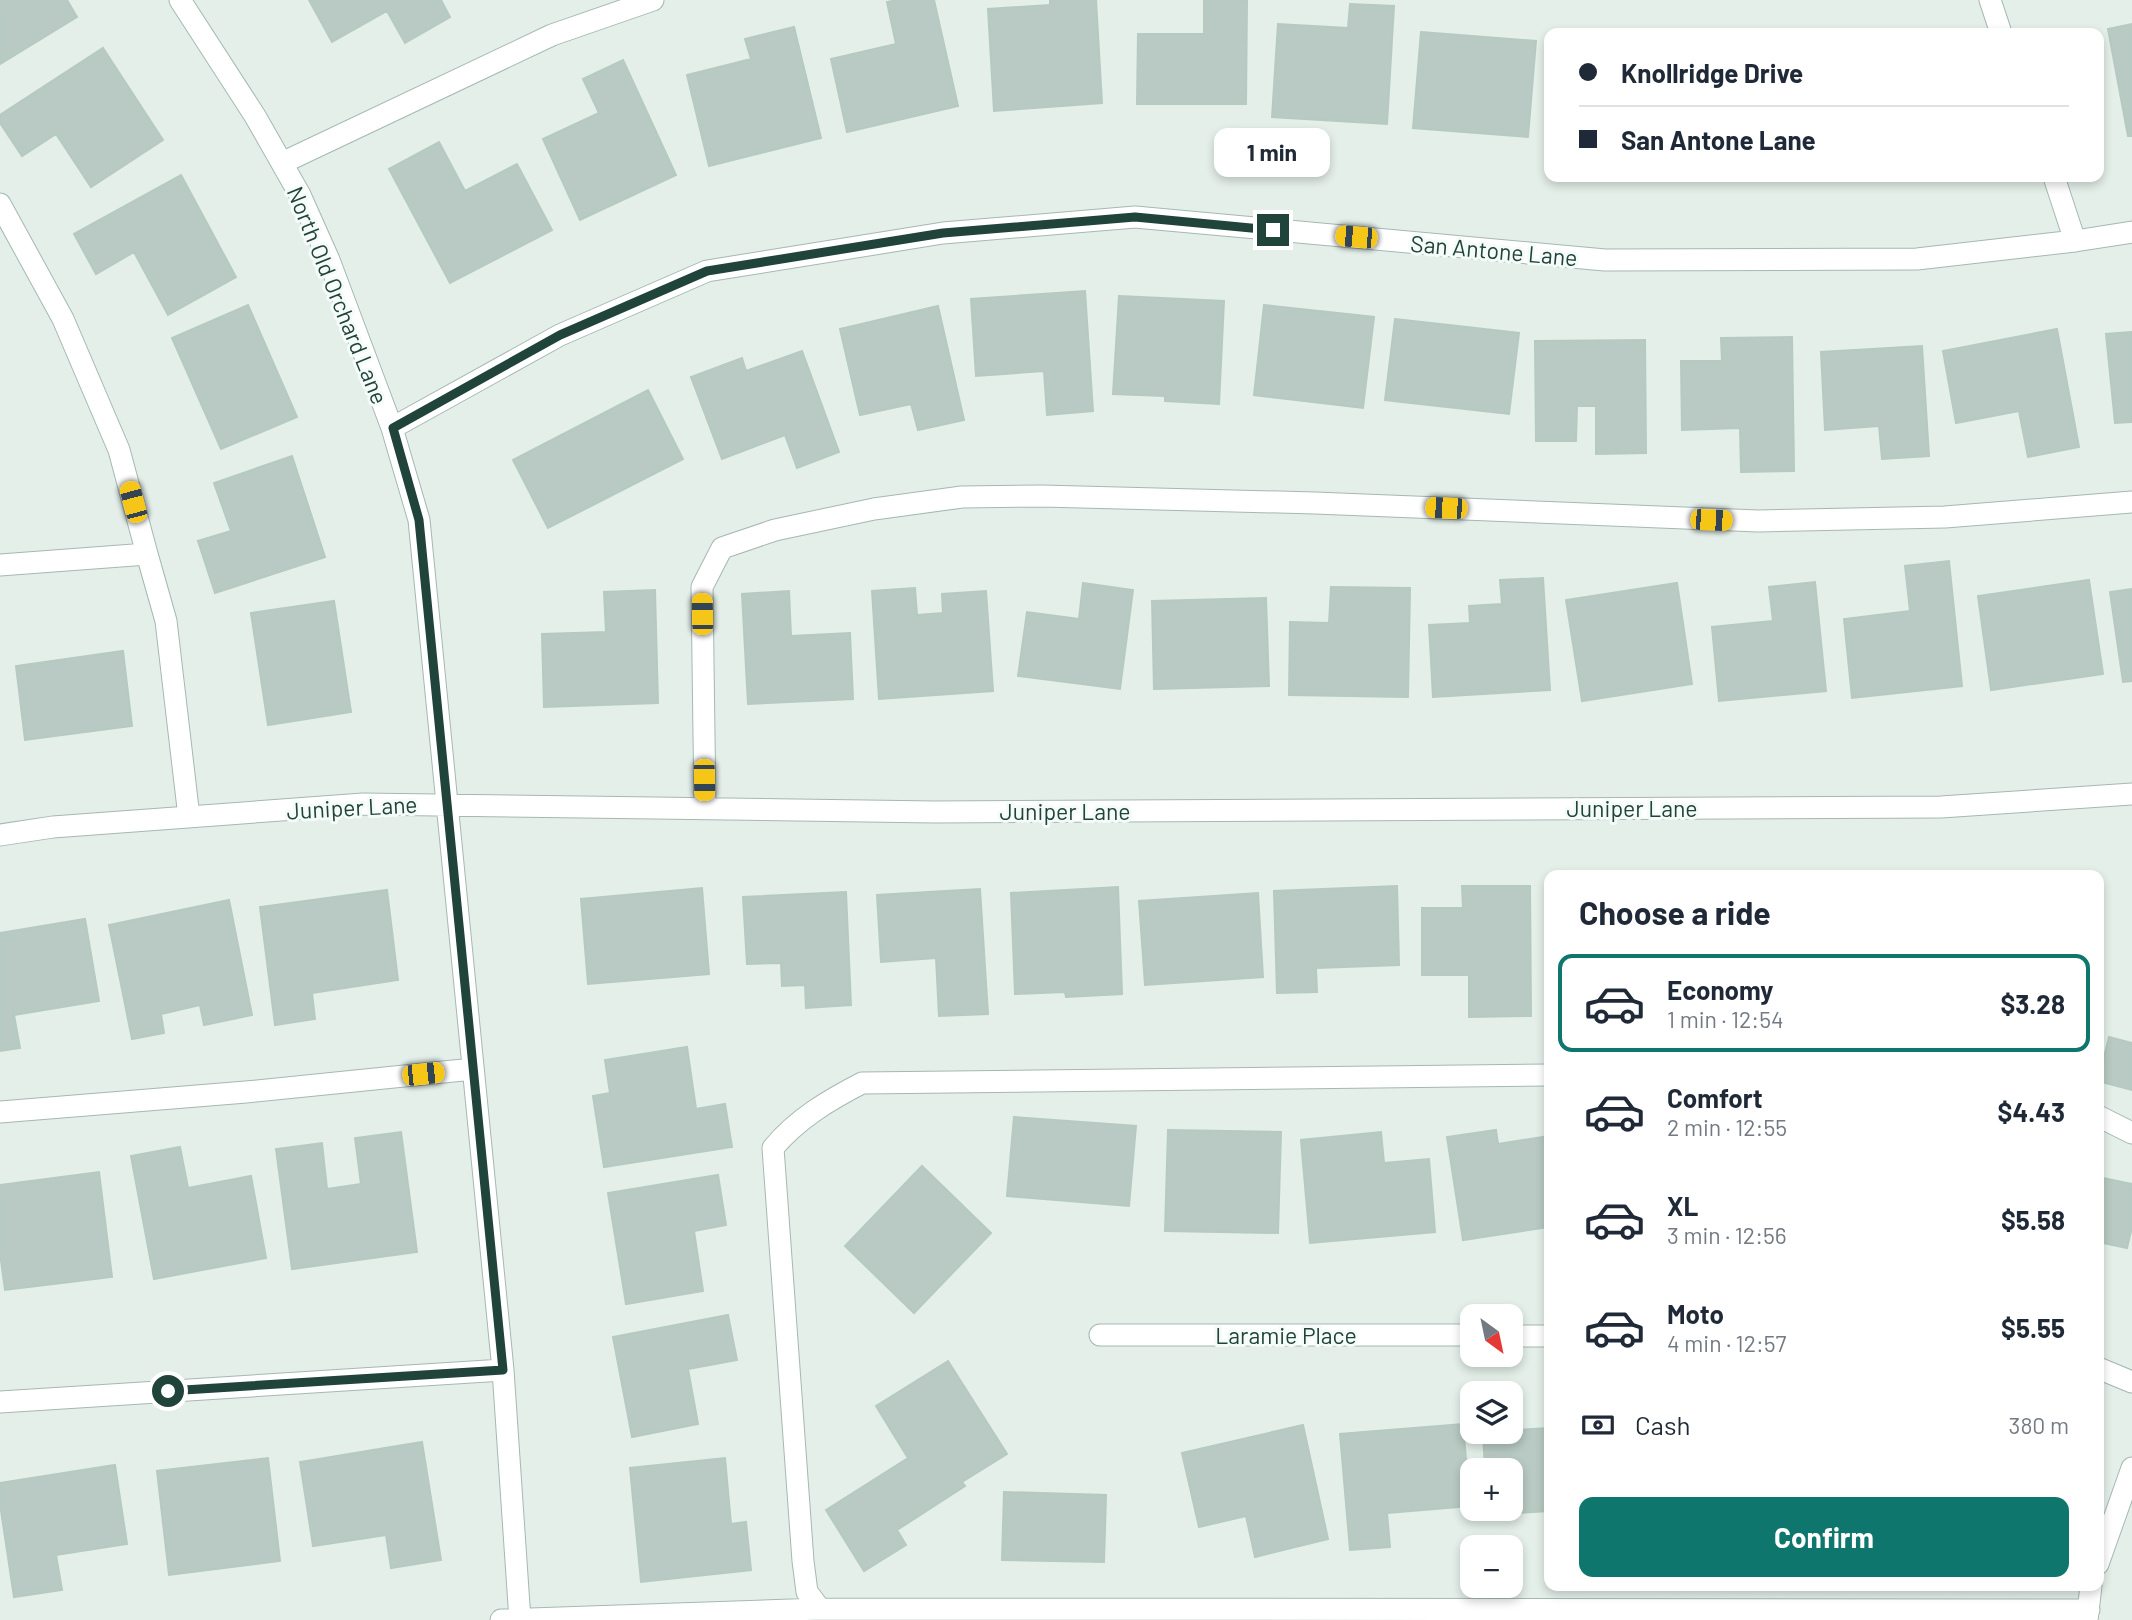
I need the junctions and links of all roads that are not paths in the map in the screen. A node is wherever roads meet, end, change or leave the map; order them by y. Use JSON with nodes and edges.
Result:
{"nodes":[{"id":1,"x":180,"y":0,"type":"edge"},
{"id":2,"x":653,"y":0,"type":"edge"},
{"id":3,"x":1990,"y":0,"type":"edge"},
{"id":4,"x":1999,"y":28,"type":"edge"},
{"id":5,"x":282,"y":163,"type":"junction"},
{"id":6,"x":2056,"y":182,"type":"edge"},
{"id":7,"x":0,"y":204,"type":"edge"},
{"id":8,"x":2132,"y":232,"type":"edge"},
{"id":9,"x":2075,"y":241,"type":"junction"},
{"id":10,"x":393,"y":428,"type":"junction"},
{"id":11,"x":2132,"y":502,"type":"edge"},
{"id":12,"x":147,"y":554,"type":"junction"},
{"id":13,"x":0,"y":565,"type":"edge"},
{"id":14,"x":2132,"y":794,"type":"edge"},
{"id":15,"x":447,"y":803,"type":"junction"},
{"id":16,"x":705,"y":808,"type":"junction"},
{"id":17,"x":189,"y":817,"type":"junction"},
{"id":18,"x":0,"y":835,"type":"edge"},
{"id":19,"x":473,"y":1069,"type":"junction"},
{"id":20,"x":1544,"y":1075,"type":"edge"},
{"id":21,"x":0,"y":1112,"type":"edge"},
{"id":22,"x":2104,"y":1119,"type":"edge"},
{"id":23,"x":2132,"y":1133,"type":"edge"},
{"id":24,"x":1100,"y":1335,"type":"dead end"},
{"id":25,"x":1460,"y":1335,"type":"edge"},
{"id":26,"x":1523,"y":1335,"type":"edge"},
{"id":27,"x":1544,"y":1336,"type":"edge"},
{"id":28,"x":503,"y":1370,"type":"junction"},
{"id":29,"x":2104,"y":1370,"type":"edge"},
{"id":30,"x":2132,"y":1382,"type":"edge"},
{"id":31,"x":0,"y":1402,"type":"edge"},
{"id":32,"x":2132,"y":1468,"type":"edge"},
{"id":33,"x":2104,"y":1547,"type":"edge"},
{"id":34,"x":2090,"y":1591,"type":"edge"},
{"id":35,"x":820,"y":1609,"type":"junction"},
{"id":36,"x":2088,"y":1615,"type":"edge"},
{"id":37,"x":514,"y":1620,"type":"edge"}],
"edges":[{"from":1,"to":5,"type":"street","name":"North Old Orchard Lane"},
{"from":2,"to":5,"type":"street"},
{"from":3,"to":4,"type":"street"},
{"from":5,"to":10,"type":"street","name":"North Old Orchard Lane"},
{"from":6,"to":9,"type":"street"},
{"from":7,"to":12,"type":"street"},
{"from":8,"to":9,"type":"street","name":"San Antone Lane"},
{"from":9,"to":10,"type":"street","name":"San Antone Lane"},
{"from":10,"to":15,"type":"street","name":"North Old Orchard Lane"},
{"from":11,"to":16,"type":"street"},
{"from":12,"to":13,"type":"street"},
{"from":12,"to":17,"type":"street"},
{"from":14,"to":16,"type":"street","name":"Juniper Lane"},
{"from":15,"to":16,"type":"street","name":"Juniper Lane"},
{"from":15,"to":17,"type":"street","name":"Juniper Lane"},
{"from":15,"to":19,"type":"street","name":"North Old Orchard Lane"},
{"from":17,"to":18,"type":"street","name":"Juniper Lane"},
{"from":19,"to":21,"type":"street"},
{"from":19,"to":28,"type":"street","name":"North Old Orchard Lane"},
{"from":20,"to":35,"type":"street"},
{"from":22,"to":23,"type":"street"},
{"from":24,"to":25,"type":"street","name":"Laramie Place"},
{"from":26,"to":27,"type":"street"},
{"from":28,"to":31,"type":"street"},
{"from":28,"to":37,"type":"street","name":"North Old Orchard Lane"},
{"from":29,"to":30,"type":"street"},
{"from":32,"to":33,"type":"street"},
{"from":34,"to":36,"type":"street"},
{"from":35,"to":36,"type":"street"},
{"from":35,"to":37,"type":"street"}]}
